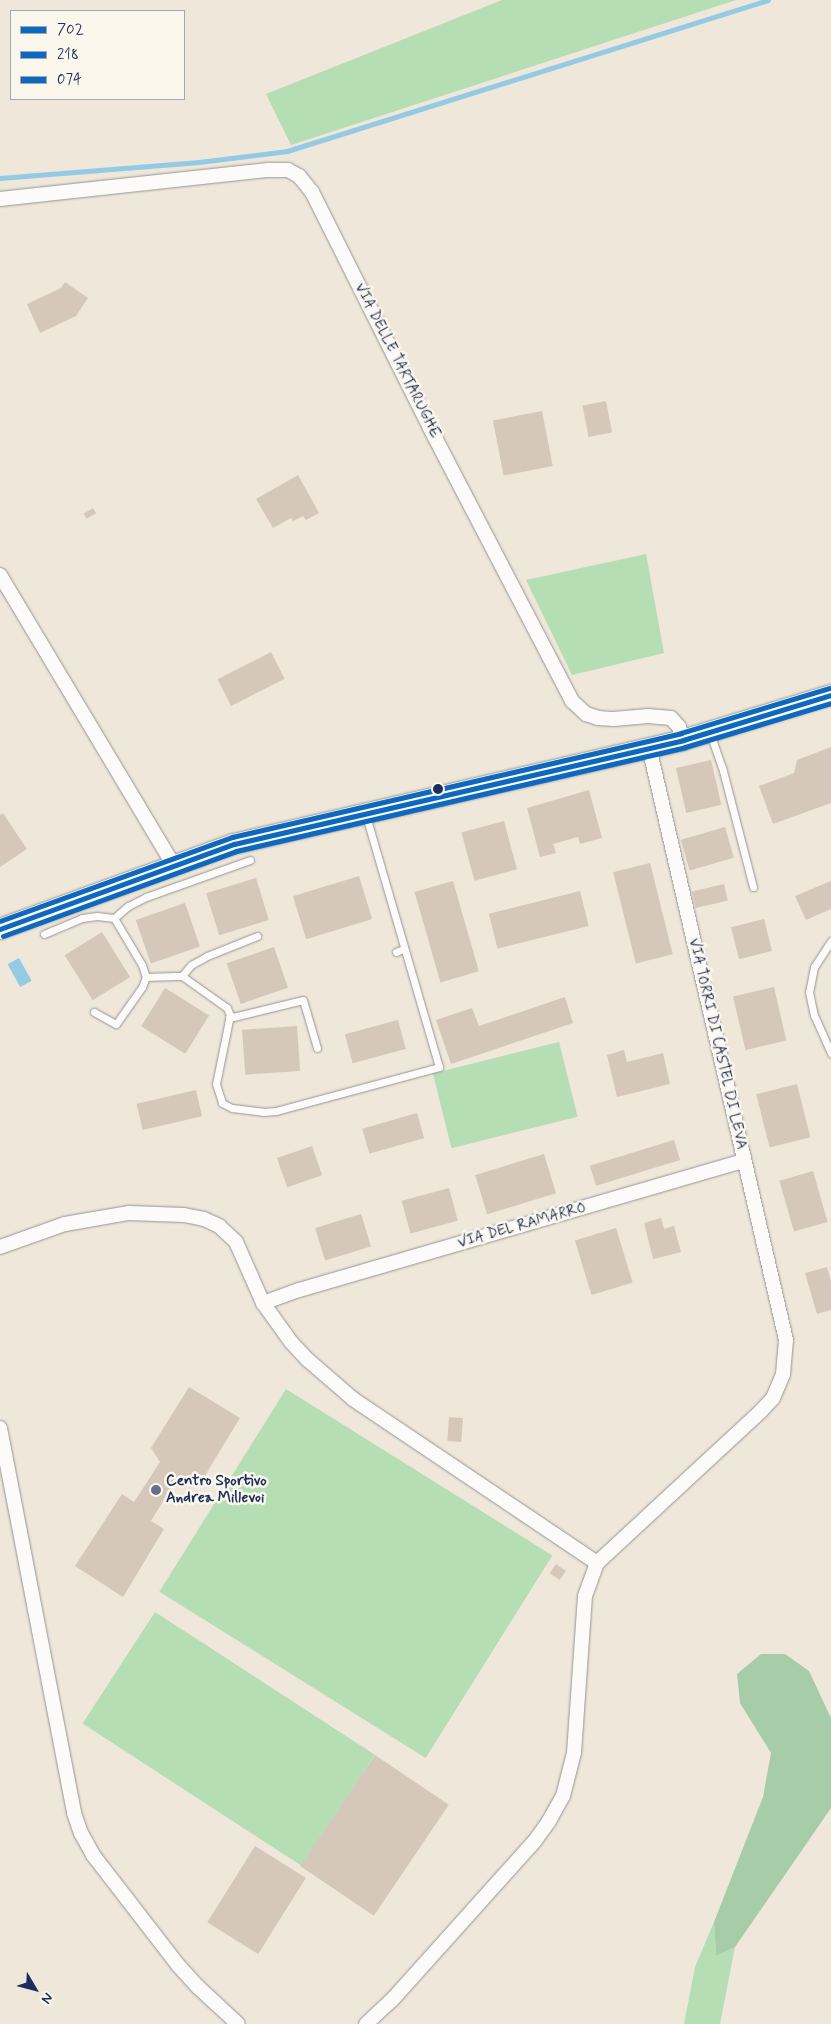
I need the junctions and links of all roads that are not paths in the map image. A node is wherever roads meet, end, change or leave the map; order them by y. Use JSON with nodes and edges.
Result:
{"nodes":[{"id":1,"x":0,"y":199,"type":"edge"},
{"id":2,"x":0,"y":575,"type":"edge"},
{"id":3,"x":831,"y":695,"type":"edge"},
{"id":4,"x":710,"y":733,"type":"junction"},
{"id":5,"x":683,"y":740,"type":"junction"},
{"id":6,"x":649,"y":747,"type":"junction"},
{"id":7,"x":366,"y":814,"type":"junction"},
{"id":8,"x":250,"y":860,"type":"dead end"},
{"id":9,"x":174,"y":866,"type":"junction"},
{"id":10,"x":754,"y":887,"type":"dead end"},
{"id":11,"x":114,"y":918,"type":"junction"},
{"id":12,"x":0,"y":929,"type":"edge"},
{"id":13,"x":44,"y":934,"type":"dead end"},
{"id":14,"x":257,"y":936,"type":"dead end"},
{"id":15,"x":831,"y":941,"type":"edge"},
{"id":16,"x":403,"y":949,"type":"junction"},
{"id":17,"x":396,"y":952,"type":"dead end"},
{"id":18,"x":182,"y":976,"type":"junction"},
{"id":19,"x":146,"y":977,"type":"junction"},
{"id":20,"x":94,"y":1012,"type":"dead end"},
{"id":21,"x":229,"y":1018,"type":"junction"},
{"id":22,"x":317,"y":1048,"type":"dead end"},
{"id":23,"x":831,"y":1053,"type":"edge"},
{"id":24,"x":744,"y":1162,"type":"junction"},
{"id":25,"x":0,"y":1247,"type":"edge"},
{"id":26,"x":263,"y":1303,"type":"junction"},
{"id":27,"x":0,"y":1428,"type":"edge"},
{"id":28,"x":597,"y":1562,"type":"junction"},
{"id":29,"x":238,"y":2024,"type":"edge"},
{"id":30,"x":366,"y":2024,"type":"edge"}],
"edges":[{"from":1,"to":5,"type":"street","name":"VIA DELLE TARTARUGHE"},
{"from":2,"to":9,"type":"street"},
{"from":3,"to":4,"type":"main road"},
{"from":4,"to":5,"type":"main road"},
{"from":4,"to":10,"type":"lane"},
{"from":5,"to":6,"type":"main road"},
{"from":6,"to":7,"type":"main road"},
{"from":6,"to":24,"type":"street","name":"VIA TORRI DI CASTEL DI LEVA"},
{"from":7,"to":9,"type":"main road"},
{"from":7,"to":16,"type":"lane"},
{"from":8,"to":11,"type":"lane"},
{"from":9,"to":12,"type":"main road"},
{"from":11,"to":13,"type":"lane"},
{"from":11,"to":19,"type":"lane"},
{"from":14,"to":18,"type":"lane"},
{"from":15,"to":23,"type":"lane"},
{"from":16,"to":17,"type":"lane"},
{"from":16,"to":21,"type":"lane"},
{"from":18,"to":19,"type":"lane"},
{"from":18,"to":21,"type":"lane"},
{"from":19,"to":20,"type":"lane"},
{"from":21,"to":22,"type":"lane"},
{"from":24,"to":26,"type":"street","name":"VIA DEL RAMARRO"},
{"from":24,"to":28,"type":"street","name":"VIA TORRI DI CASTEL DI LEVA"},
{"from":25,"to":26,"type":"street"},
{"from":26,"to":28,"type":"street"},
{"from":27,"to":29,"type":"street"},
{"from":28,"to":30,"type":"street"}]}
